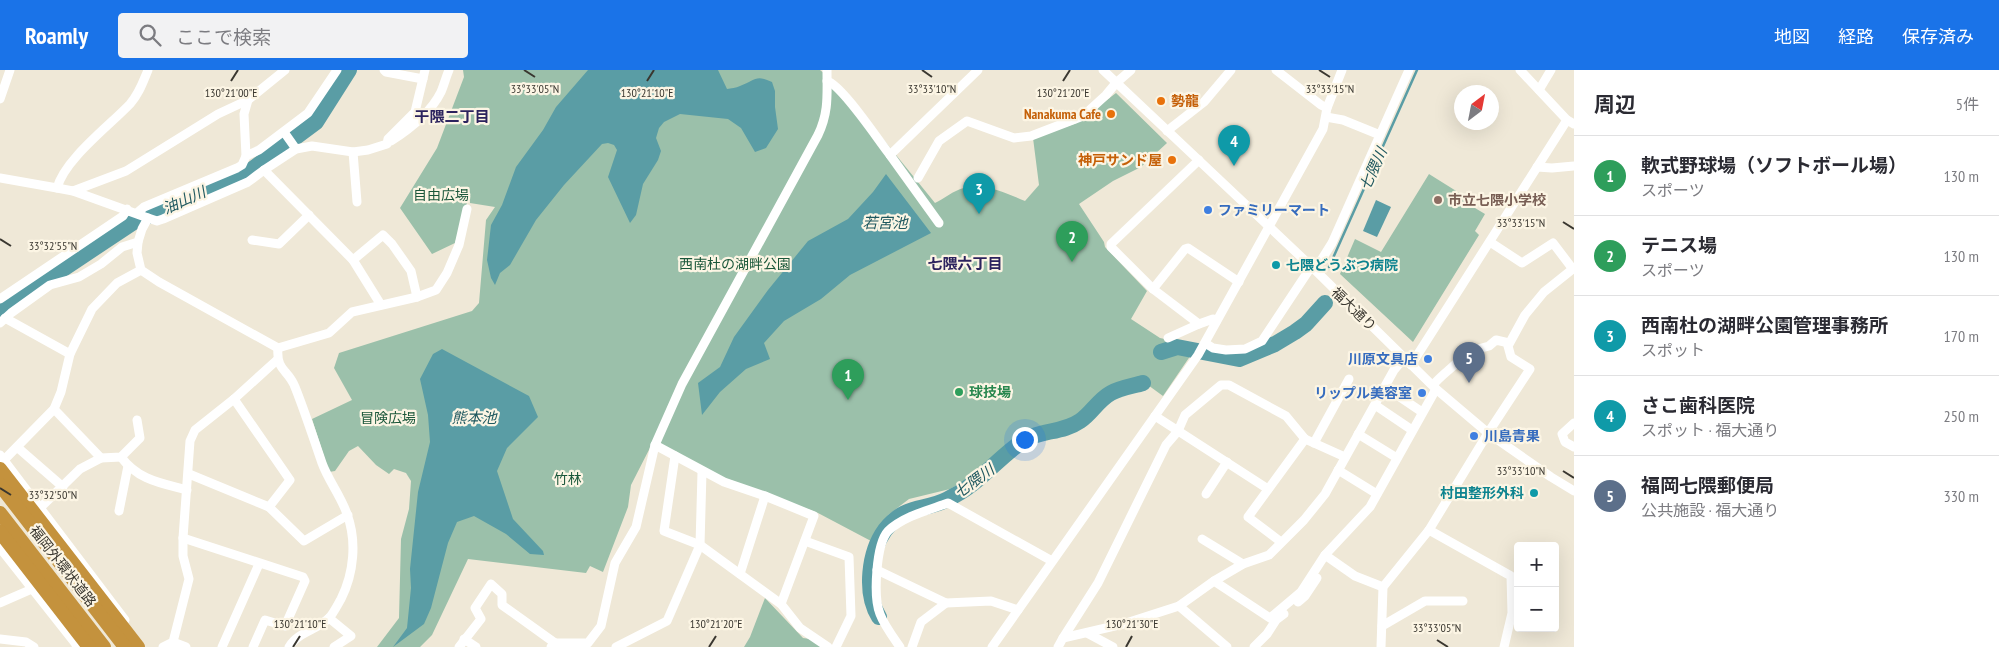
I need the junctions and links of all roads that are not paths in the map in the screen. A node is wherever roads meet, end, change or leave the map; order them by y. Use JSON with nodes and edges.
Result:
{"nodes":[{"id":1,"x":10,"y":70,"type":"edge"},
{"id":2,"x":148,"y":70,"type":"edge"},
{"id":3,"x":285,"y":70,"type":"edge"},
{"id":4,"x":337,"y":70,"type":"edge"},
{"id":5,"x":384,"y":70,"type":"edge"},
{"id":6,"x":449,"y":70,"type":"edge"},
{"id":7,"x":827,"y":70,"type":"edge"},
{"id":8,"x":978,"y":70,"type":"edge"},
{"id":9,"x":1103,"y":70,"type":"edge"},
{"id":10,"x":1131,"y":70,"type":"edge"},
{"id":11,"x":1231,"y":70,"type":"edge"},
{"id":12,"x":1276,"y":70,"type":"edge"},
{"id":13,"x":1342,"y":70,"type":"edge"},
{"id":14,"x":1409,"y":70,"type":"edge"},
{"id":15,"x":1520,"y":70,"type":"edge"},
{"id":16,"x":1550,"y":70,"type":"edge"},
{"id":17,"x":424,"y":75,"type":"edge"},
{"id":18,"x":827,"y":81,"type":"junction"},
{"id":19,"x":1116,"y":83,"type":"junction"},
{"id":20,"x":1539,"y":90,"type":"junction"},
{"id":21,"x":0,"y":99,"type":"edge"},
{"id":22,"x":248,"y":100,"type":"junction"},
{"id":23,"x":1326,"y":112,"type":"junction"},
{"id":24,"x":1570,"y":122,"type":"edge"},
{"id":25,"x":1167,"y":131,"type":"junction"},
{"id":26,"x":284,"y":132,"type":"junction"},
{"id":27,"x":1380,"y":135,"type":"junction"},
{"id":28,"x":387,"y":144,"type":"junction"},
{"id":29,"x":296,"y":149,"type":"junction"},
{"id":30,"x":353,"y":152,"type":"junction"},
{"id":31,"x":890,"y":155,"type":"junction"},
{"id":32,"x":246,"y":156,"type":"junction"},
{"id":33,"x":1199,"y":160,"type":"junction"},
{"id":34,"x":1574,"y":166,"type":"edge"},
{"id":35,"x":1537,"y":167,"type":"junction"},
{"id":36,"x":264,"y":170,"type":"junction"},
{"id":37,"x":0,"y":178,"type":"edge"},
{"id":38,"x":918,"y":178,"type":"dead end"},
{"id":39,"x":57,"y":188,"type":"junction"},
{"id":40,"x":74,"y":191,"type":"junction"},
{"id":41,"x":357,"y":202,"type":"dead end"},
{"id":42,"x":127,"y":209,"type":"junction"},
{"id":43,"x":467,"y":209,"type":"dead end"},
{"id":44,"x":137,"y":213,"type":"junction"},
{"id":45,"x":309,"y":215,"type":"junction"},
{"id":46,"x":148,"y":218,"type":"junction"},
{"id":47,"x":939,"y":223,"type":"dead end"},
{"id":48,"x":1268,"y":228,"type":"junction"},
{"id":49,"x":252,"y":240,"type":"dead end"},
{"id":50,"x":138,"y":242,"type":"junction"},
{"id":51,"x":1490,"y":242,"type":"junction"},
{"id":52,"x":353,"y":260,"type":"junction"},
{"id":53,"x":1573,"y":268,"type":"edge"},
{"id":54,"x":1313,"y":269,"type":"junction"},
{"id":55,"x":141,"y":270,"type":"junction"},
{"id":56,"x":1239,"y":282,"type":"junction"},
{"id":57,"x":1153,"y":290,"type":"junction"},
{"id":58,"x":417,"y":297,"type":"junction"},
{"id":59,"x":0,"y":300,"type":"edge"},
{"id":60,"x":381,"y":305,"type":"junction"},
{"id":61,"x":3,"y":320,"type":"edge"},
{"id":62,"x":1216,"y":322,"type":"junction"},
{"id":63,"x":1199,"y":324,"type":"junction"},
{"id":64,"x":1168,"y":338,"type":"dead end"},
{"id":65,"x":1509,"y":343,"type":"junction"},
{"id":66,"x":1205,"y":344,"type":"junction"},
{"id":67,"x":278,"y":348,"type":"junction"},
{"id":68,"x":70,"y":354,"type":"junction"},
{"id":69,"x":1404,"y":358,"type":"junction"},
{"id":70,"x":277,"y":360,"type":"junction"},
{"id":71,"x":1411,"y":365,"type":"junction"},
{"id":72,"x":1349,"y":379,"type":"dead end"},
{"id":73,"x":1385,"y":387,"type":"junction"},
{"id":74,"x":1435,"y":387,"type":"junction"},
{"id":75,"x":234,"y":399,"type":"junction"},
{"id":76,"x":1375,"y":405,"type":"junction"},
{"id":77,"x":54,"y":409,"type":"junction"},
{"id":78,"x":1422,"y":412,"type":"junction"},
{"id":79,"x":1155,"y":416,"type":"junction"},
{"id":80,"x":137,"y":420,"type":"dead end"},
{"id":81,"x":1574,"y":423,"type":"edge"},
{"id":82,"x":1412,"y":430,"type":"junction"},
{"id":83,"x":1178,"y":431,"type":"junction"},
{"id":84,"x":1488,"y":433,"type":"junction"},
{"id":85,"x":1358,"y":434,"type":"junction"},
{"id":86,"x":1305,"y":439,"type":"junction"},
{"id":87,"x":1314,"y":443,"type":"junction"},
{"id":88,"x":655,"y":445,"type":"junction"},
{"id":89,"x":17,"y":447,"type":"junction"},
{"id":90,"x":1574,"y":447,"type":"edge"},
{"id":91,"x":675,"y":456,"type":"junction"},
{"id":92,"x":121,"y":457,"type":"junction"},
{"id":93,"x":1345,"y":457,"type":"junction"},
{"id":94,"x":102,"y":458,"type":"junction"},
{"id":95,"x":1397,"y":458,"type":"junction"},
{"id":96,"x":1,"y":462,"type":"edge"},
{"id":97,"x":1227,"y":462,"type":"junction"},
{"id":98,"x":128,"y":466,"type":"junction"},
{"id":99,"x":1338,"y":470,"type":"junction"},
{"id":100,"x":702,"y":472,"type":"junction"},
{"id":101,"x":189,"y":474,"type":"junction"},
{"id":102,"x":0,"y":487,"type":"edge"},
{"id":103,"x":63,"y":487,"type":"junction"},
{"id":104,"x":1268,"y":489,"type":"junction"},
{"id":105,"x":187,"y":490,"type":"junction"},
{"id":106,"x":1574,"y":492,"type":"edge"},
{"id":107,"x":1206,"y":494,"type":"dead end"},
{"id":108,"x":1377,"y":494,"type":"junction"},
{"id":109,"x":765,"y":496,"type":"junction"},
{"id":110,"x":41,"y":507,"type":"junction"},
{"id":111,"x":269,"y":507,"type":"junction"},
{"id":112,"x":118,"y":511,"type":"dead end"},
{"id":113,"x":0,"y":513,"type":"edge"},
{"id":114,"x":348,"y":515,"type":"junction"},
{"id":115,"x":0,"y":518,"type":"edge"},
{"id":116,"x":1429,"y":530,"type":"junction"},
{"id":117,"x":0,"y":532,"type":"edge"},
{"id":118,"x":183,"y":538,"type":"junction"},
{"id":119,"x":1202,"y":538,"type":"dead end"},
{"id":120,"x":805,"y":541,"type":"junction"},
{"id":121,"x":1281,"y":542,"type":"junction"},
{"id":122,"x":700,"y":545,"type":"junction"},
{"id":123,"x":0,"y":549,"type":"edge"},
{"id":124,"x":1325,"y":555,"type":"junction"},
{"id":125,"x":1052,"y":561,"type":"junction"},
{"id":126,"x":259,"y":564,"type":"junction"},
{"id":127,"x":1243,"y":564,"type":"junction"},
{"id":128,"x":877,"y":570,"type":"junction"},
{"id":129,"x":740,"y":574,"type":"junction"},
{"id":130,"x":1317,"y":578,"type":"dead end"},
{"id":131,"x":1214,"y":581,"type":"junction"},
{"id":132,"x":1383,"y":587,"type":"junction"},
{"id":133,"x":32,"y":589,"type":"junction"},
{"id":134,"x":1463,"y":601,"type":"dead end"},
{"id":135,"x":0,"y":603,"type":"edge"},
{"id":136,"x":946,"y":603,"type":"junction"},
{"id":137,"x":781,"y":604,"type":"junction"},
{"id":138,"x":1179,"y":606,"type":"junction"},
{"id":139,"x":1018,"y":610,"type":"junction"},
{"id":140,"x":329,"y":618,"type":"junction"},
{"id":141,"x":1382,"y":626,"type":"junction"},
{"id":142,"x":1087,"y":633,"type":"junction"},
{"id":143,"x":1063,"y":638,"type":"junction"},
{"id":144,"x":0,"y":639,"type":"edge"},
{"id":145,"x":464,"y":639,"type":"junction"},
{"id":146,"x":173,"y":642,"type":"junction"},
{"id":147,"x":553,"y":645,"type":"edge"},
{"id":148,"x":589,"y":645,"type":"edge"},
{"id":149,"x":34,"y":647,"type":"edge"},
{"id":150,"x":76,"y":647,"type":"edge"},
{"id":151,"x":90,"y":647,"type":"edge"},
{"id":152,"x":103,"y":647,"type":"edge"},
{"id":153,"x":124,"y":647,"type":"edge"},
{"id":154,"x":138,"y":647,"type":"edge"},
{"id":155,"x":145,"y":647,"type":"edge"},
{"id":156,"x":163,"y":647,"type":"edge"},
{"id":157,"x":186,"y":647,"type":"edge"},
{"id":158,"x":222,"y":647,"type":"edge"},
{"id":159,"x":253,"y":647,"type":"edge"},
{"id":160,"x":290,"y":647,"type":"edge"},
{"id":161,"x":334,"y":647,"type":"edge"},
{"id":162,"x":458,"y":647,"type":"edge"},
{"id":163,"x":476,"y":647,"type":"edge"},
{"id":164,"x":616,"y":647,"type":"edge"},
{"id":165,"x":828,"y":647,"type":"edge"},
{"id":166,"x":836,"y":647,"type":"edge"},
{"id":167,"x":900,"y":647,"type":"edge"},
{"id":168,"x":912,"y":647,"type":"edge"},
{"id":169,"x":992,"y":647,"type":"edge"},
{"id":170,"x":1058,"y":647,"type":"edge"},
{"id":171,"x":1113,"y":647,"type":"edge"},
{"id":172,"x":1227,"y":647,"type":"edge"},
{"id":173,"x":1254,"y":647,"type":"edge"},
{"id":174,"x":1381,"y":647,"type":"edge"},
{"id":175,"x":1504,"y":647,"type":"edge"}],
"edges":[{"from":1,"to":21,"type":"street"},
{"from":2,"to":39,"type":"street"},
{"from":3,"to":22,"type":"street"},
{"from":4,"to":26,"type":"street"},
{"from":5,"to":17,"type":"street"},
{"from":6,"to":28,"type":"street"},
{"from":7,"to":18,"type":"street"},
{"from":8,"to":31,"type":"street"},
{"from":9,"to":19,"type":"street","name":"福大通り"},
{"from":10,"to":19,"type":"street"},
{"from":11,"to":25,"type":"street"},
{"from":12,"to":23,"type":"street"},
{"from":13,"to":23,"type":"street"},
{"from":14,"to":27,"type":"street"},
{"from":15,"to":20,"type":"street"},
{"from":16,"to":20,"type":"street"},
{"from":17,"to":28,"type":"street"},
{"from":18,"to":31,"type":"street"},
{"from":18,"to":88,"type":"street"},
{"from":19,"to":25,"type":"street","name":"福大通り"},
{"from":19,"to":38,"type":"street"},
{"from":20,"to":24,"type":"street"},
{"from":22,"to":32,"type":"street"},
{"from":22,"to":40,"type":"street"},
{"from":23,"to":27,"type":"street"},
{"from":23,"to":48,"type":"street"},
{"from":24,"to":35,"type":"street"},
{"from":25,"to":33,"type":"street","name":"福大通り"},
{"from":26,"to":29,"type":"street"},
{"from":26,"to":32,"type":"street"},
{"from":27,"to":54,"type":"street"},
{"from":28,"to":30,"type":"street"},
{"from":29,"to":30,"type":"street"},
{"from":29,"to":36,"type":"street"},
{"from":30,"to":41,"type":"street"},
{"from":31,"to":47,"type":"street"},
{"from":32,"to":44,"type":"street"},
{"from":33,"to":48,"type":"street","name":"福大通り"},
{"from":33,"to":57,"type":"street"},
{"from":34,"to":35,"type":"street"},
{"from":35,"to":51,"type":"street"},
{"from":36,"to":45,"type":"street"},
{"from":36,"to":46,"type":"street"},
{"from":37,"to":39,"type":"street"},
{"from":39,"to":40,"type":"street"},
{"from":40,"to":42,"type":"street"},
{"from":42,"to":44,"type":"street"},
{"from":42,"to":59,"type":"street"},
{"from":43,"to":58,"type":"street"},
{"from":44,"to":46,"type":"street"},
{"from":45,"to":49,"type":"street"},
{"from":45,"to":52,"type":"street"},
{"from":46,"to":50,"type":"street"},
{"from":48,"to":54,"type":"street","name":"福大通り"},
{"from":48,"to":56,"type":"street"},
{"from":50,"to":55,"type":"street"},
{"from":50,"to":61,"type":"street"},
{"from":51,"to":53,"type":"street"},
{"from":51,"to":71,"type":"street"},
{"from":52,"to":58,"type":"street"},
{"from":52,"to":60,"type":"street"},
{"from":53,"to":65,"type":"street"},
{"from":54,"to":66,"type":"street"},
{"from":54,"to":69,"type":"street","name":"福大通り"},
{"from":55,"to":67,"type":"street"},
{"from":55,"to":68,"type":"street"},
{"from":56,"to":57,"type":"street"},
{"from":56,"to":62,"type":"street"},
{"from":57,"to":63,"type":"street"},
{"from":58,"to":60,"type":"street"},
{"from":60,"to":67,"type":"street"},
{"from":61,"to":68,"type":"street"},
{"from":62,"to":63,"type":"street"},
{"from":62,"to":66,"type":"street"},
{"from":63,"to":64,"type":"street"},
{"from":65,"to":74,"type":"street"},
{"from":65,"to":84,"type":"street"},
{"from":66,"to":79,"type":"street"},
{"from":67,"to":70,"type":"street"},
{"from":68,"to":77,"type":"street"},
{"from":69,"to":71,"type":"street","name":"福大通り"},
{"from":69,"to":73,"type":"street"},
{"from":70,"to":75,"type":"street"},
{"from":70,"to":114,"type":"street"},
{"from":71,"to":74,"type":"street","name":"福大通り"},
{"from":72,"to":87,"type":"street"},
{"from":73,"to":76,"type":"street"},
{"from":73,"to":78,"type":"street"},
{"from":74,"to":78,"type":"street"},
{"from":74,"to":84,"type":"street","name":"福大通り"},
{"from":75,"to":101,"type":"street"},
{"from":75,"to":111,"type":"street"},
{"from":76,"to":82,"type":"street"},
{"from":76,"to":85,"type":"street"},
{"from":77,"to":89,"type":"street"},
{"from":77,"to":94,"type":"street"},
{"from":78,"to":82,"type":"street"},
{"from":79,"to":83,"type":"street"},
{"from":79,"to":125,"type":"street"},
{"from":80,"to":92,"type":"street"},
{"from":81,"to":90,"type":"street"},
{"from":82,"to":95,"type":"street"},
{"from":83,"to":86,"type":"street"},
{"from":83,"to":97,"type":"street"},
{"from":83,"to":143,"type":"street"},
{"from":84,"to":106,"type":"street","name":"福大通り"},
{"from":84,"to":116,"type":"street"},
{"from":85,"to":93,"type":"street"},
{"from":85,"to":95,"type":"street"},
{"from":86,"to":87,"type":"street"},
{"from":86,"to":104,"type":"street"},
{"from":87,"to":93,"type":"street"},
{"from":88,"to":91,"type":"street"},
{"from":88,"to":148,"type":"street"},
{"from":89,"to":96,"type":"street"},
{"from":89,"to":103,"type":"street"},
{"from":91,"to":100,"type":"street"},
{"from":91,"to":122,"type":"street"},
{"from":92,"to":94,"type":"street"},
{"from":92,"to":98,"type":"street"},
{"from":93,"to":99,"type":"street"},
{"from":94,"to":103,"type":"street"},
{"from":95,"to":108,"type":"street"},
{"from":96,"to":110,"type":"street"},
{"from":96,"to":154,"type":"highway"},
{"from":97,"to":104,"type":"street"},
{"from":97,"to":107,"type":"street"},
{"from":98,"to":105,"type":"street"},
{"from":98,"to":112,"type":"street"},
{"from":99,"to":108,"type":"street"},
{"from":99,"to":121,"type":"street"},
{"from":100,"to":109,"type":"street"},
{"from":100,"to":122,"type":"street"},
{"from":101,"to":105,"type":"street"},
{"from":101,"to":111,"type":"street"},
{"from":102,"to":153,"type":"highway","name":"福岡外環状道路"},
{"from":103,"to":110,"type":"street"},
{"from":104,"to":121,"type":"street"},
{"from":105,"to":118,"type":"street"},
{"from":108,"to":124,"type":"street"},
{"from":109,"to":120,"type":"street"},
{"from":109,"to":129,"type":"street"},
{"from":110,"to":155,"type":"street"},
{"from":111,"to":114,"type":"street"},
{"from":113,"to":152,"type":"highway"},
{"from":114,"to":140,"type":"street"},
{"from":115,"to":152,"type":"highway","name":"福岡外環状道路"},
{"from":116,"to":132,"type":"street"},
{"from":116,"to":175,"type":"street"},
{"from":117,"to":151,"type":"highway"},
{"from":118,"to":126,"type":"street"},
{"from":118,"to":146,"type":"street"},
{"from":119,"to":127,"type":"street"},
{"from":120,"to":137,"type":"street"},
{"from":120,"to":166,"type":"street"},
{"from":121,"to":127,"type":"street"},
{"from":122,"to":129,"type":"street"},
{"from":122,"to":164,"type":"street"},
{"from":123,"to":133,"type":"street"},
{"from":124,"to":131,"type":"street"},
{"from":124,"to":132,"type":"street"},
{"from":125,"to":128,"type":"street"},
{"from":125,"to":139,"type":"street"},
{"from":126,"to":158,"type":"street"},
{"from":126,"to":159,"type":"street"},
{"from":127,"to":131,"type":"street"},
{"from":128,"to":136,"type":"street"},
{"from":128,"to":167,"type":"street"},
{"from":129,"to":137,"type":"street"},
{"from":130,"to":173,"type":"street"},
{"from":131,"to":138,"type":"street"},
{"from":132,"to":141,"type":"street"},
{"from":133,"to":135,"type":"street"},
{"from":133,"to":150,"type":"street"},
{"from":134,"to":141,"type":"street"},
{"from":136,"to":139,"type":"street"},
{"from":136,"to":168,"type":"street"},
{"from":137,"to":165,"type":"street"},
{"from":138,"to":142,"type":"street"},
{"from":138,"to":172,"type":"street"},
{"from":139,"to":169,"type":"street"},
{"from":140,"to":160,"type":"street"},
{"from":140,"to":161,"type":"street"},
{"from":141,"to":174,"type":"street"},
{"from":142,"to":143,"type":"street"},
{"from":142,"to":171,"type":"street"},
{"from":143,"to":170,"type":"street"},
{"from":144,"to":149,"type":"street"},
{"from":145,"to":147,"type":"street"},
{"from":145,"to":162,"type":"street"},
{"from":145,"to":163,"type":"street"},
{"from":146,"to":156,"type":"street"},
{"from":146,"to":157,"type":"street"},
{"from":147,"to":148,"type":"street"}]}
